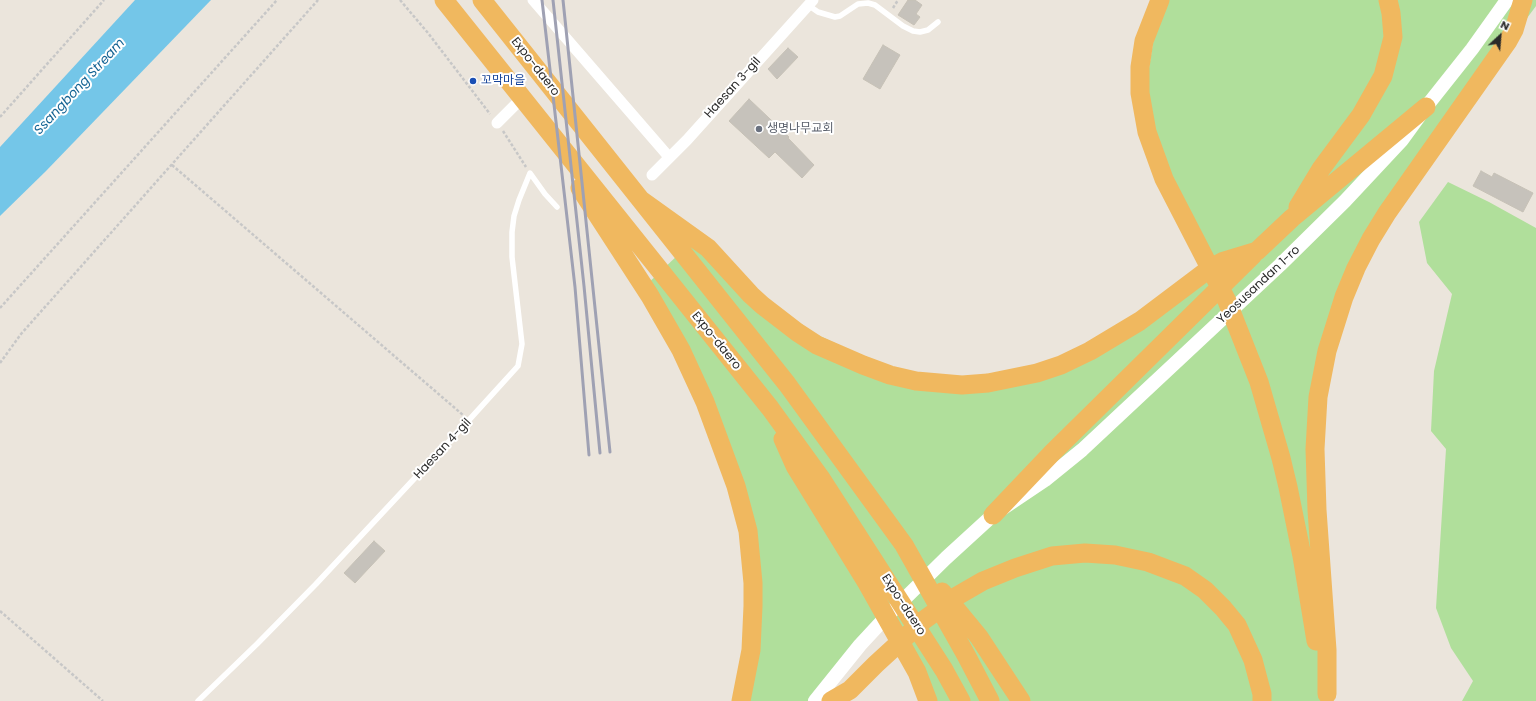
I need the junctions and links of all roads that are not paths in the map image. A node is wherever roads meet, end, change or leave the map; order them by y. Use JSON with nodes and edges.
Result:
{"nodes":[{"id":1,"x":444,"y":0,"type":"edge"},
{"id":2,"x":482,"y":0,"type":"edge"},
{"id":3,"x":533,"y":0,"type":"edge"},
{"id":4,"x":1388,"y":0,"type":"edge"},
{"id":5,"x":1507,"y":0,"type":"edge"},
{"id":6,"x":1523,"y":0,"type":"edge"},
{"id":7,"x":1161,"y":1,"type":"edge"},
{"id":8,"x":810,"y":3,"type":"edge"},
{"id":9,"x":938,"y":22,"type":"dead end"},
{"id":10,"x":522,"y":98,"type":"junction"},
{"id":11,"x":1426,"y":107,"type":"junction"},
{"id":12,"x":497,"y":123,"type":"road end"},
{"id":13,"x":669,"y":157,"type":"junction"},
{"id":14,"x":652,"y":175,"type":"dead end"},
{"id":15,"x":641,"y":200,"type":"junction"},
{"id":16,"x":557,"y":207,"type":"dead end"},
{"id":17,"x":1292,"y":218,"type":"junction"},
{"id":18,"x":1257,"y":251,"type":"junction"},
{"id":19,"x":770,"y":408,"type":"junction"},
{"id":20,"x":992,"y":515,"type":"junction"},
{"id":21,"x":904,"y":546,"type":"junction"},
{"id":22,"x":1237,"y":625,"type":"junction"},
{"id":23,"x":1327,"y":697,"type":"edge"},
{"id":24,"x":198,"y":701,"type":"edge"},
{"id":25,"x":741,"y":701,"type":"edge"},
{"id":26,"x":815,"y":701,"type":"edge"},
{"id":27,"x":831,"y":701,"type":"edge"},
{"id":28,"x":928,"y":701,"type":"edge"},
{"id":29,"x":961,"y":701,"type":"edge"},
{"id":30,"x":990,"y":701,"type":"edge"},
{"id":31,"x":1021,"y":701,"type":"edge"},
{"id":32,"x":1262,"y":701,"type":"edge"},
{"id":33,"x":1271,"y":701,"type":"edge"}],
"edges":[{"from":1,"to":10,"type":"highway","name":"Expo-daero"},
{"from":2,"to":15,"type":"highway","name":"Expo-daero"},
{"from":3,"to":13,"type":"street"},
{"from":4,"to":17,"type":"highway"},
{"from":5,"to":11,"type":"street","name":"Yeosusandan 1-ro"},
{"from":6,"to":23,"type":"highway"},
{"from":7,"to":23,"type":"highway"},
{"from":8,"to":9,"type":"lane"},
{"from":8,"to":13,"type":"street","name":"Haesan 3-gil"},
{"from":10,"to":12,"type":"street"},
{"from":10,"to":19,"type":"highway","name":"Expo-daero"},
{"from":10,"to":25,"type":"highway"},
{"from":11,"to":17,"type":"highway"},
{"from":11,"to":20,"type":"street","name":"Yeosusandan 1-ro"},
{"from":13,"to":14,"type":"street","name":"Haesan 3-gil"},
{"from":15,"to":18,"type":"highway"},
{"from":15,"to":21,"type":"highway","name":"Expo-daero"},
{"from":16,"to":24,"type":"lane","name":"Haesan 4-gil"},
{"from":17,"to":18,"type":"highway"},
{"from":18,"to":20,"type":"highway"},
{"from":19,"to":28,"type":"highway"},
{"from":19,"to":29,"type":"highway","name":"Expo-daero"},
{"from":20,"to":26,"type":"street","name":"Yeosusandan 1-ro"},
{"from":21,"to":30,"type":"highway","name":"Expo-daero"},
{"from":21,"to":31,"type":"highway"},
{"from":22,"to":27,"type":"highway"},
{"from":22,"to":32,"type":"highway"},
{"from":22,"to":33,"type":"highway"}]}
